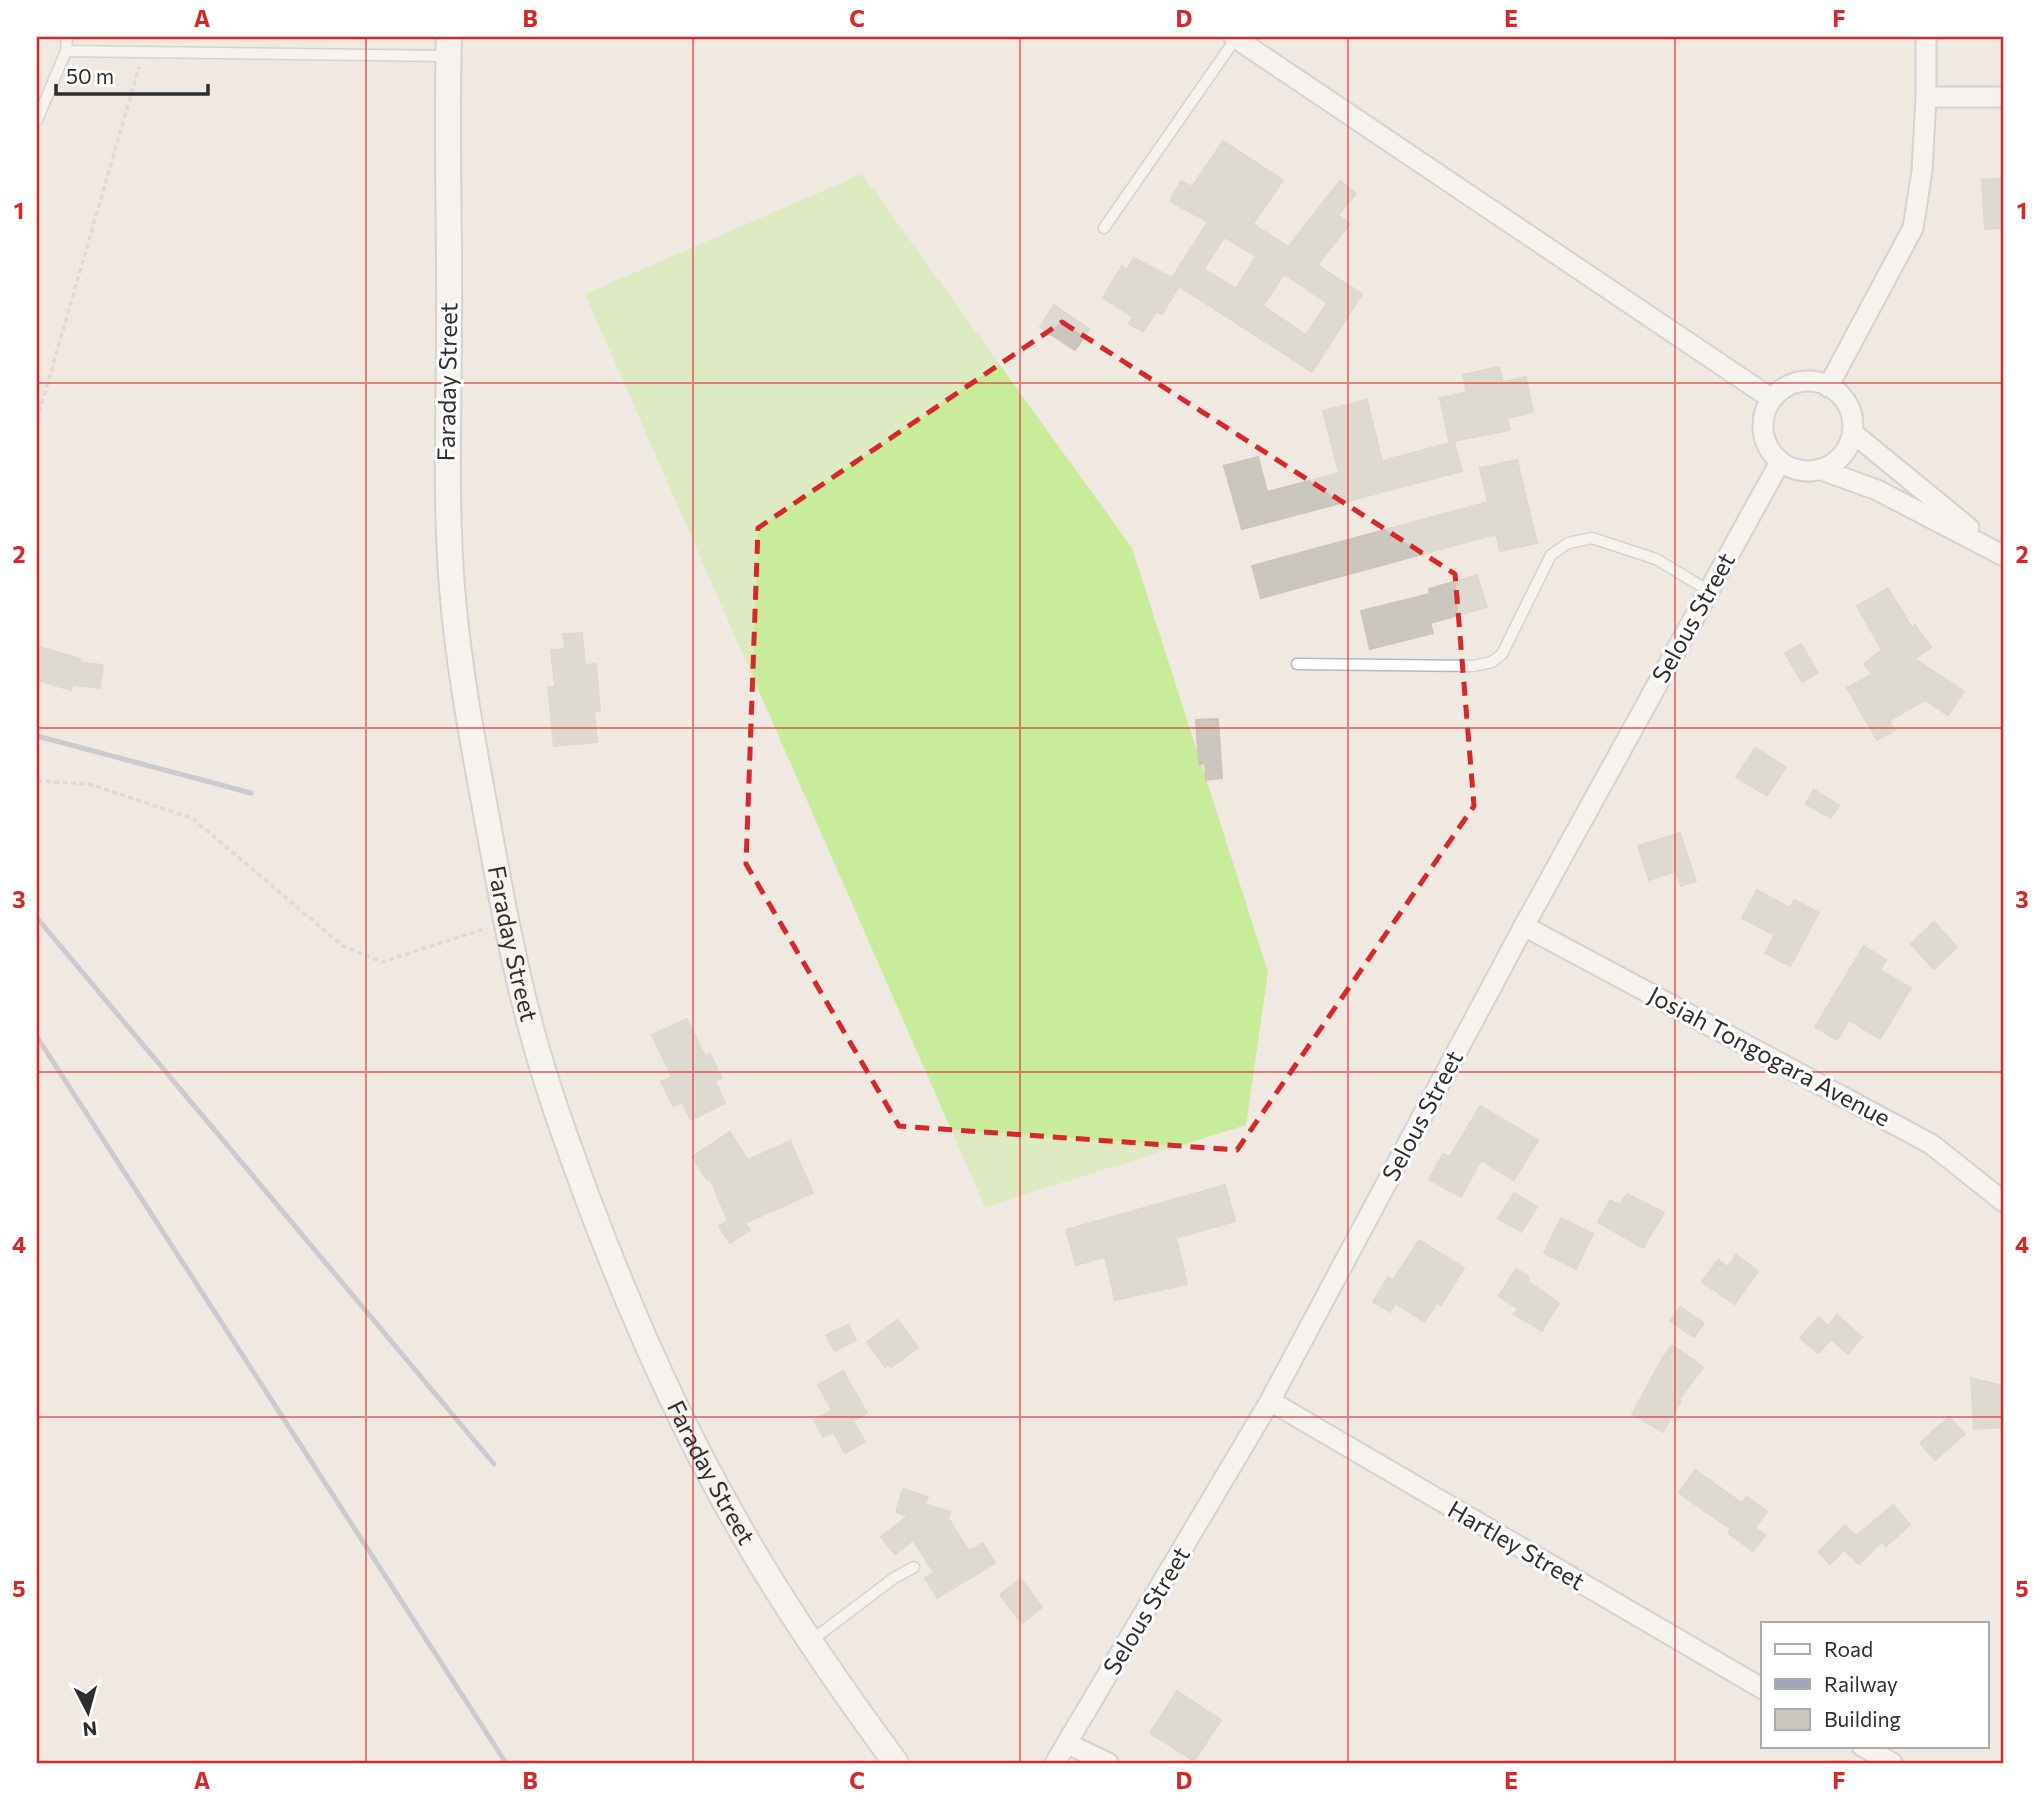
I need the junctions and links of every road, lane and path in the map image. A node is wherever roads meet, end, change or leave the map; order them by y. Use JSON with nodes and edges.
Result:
{"nodes":[{"id":1,"x":67,"y":37,"type":"edge"},
{"id":2,"x":1235,"y":37,"type":"edge"},
{"id":3,"x":1926,"y":37,"type":"edge"},
{"id":4,"x":449,"y":46,"type":"edge"},
{"id":5,"x":66,"y":51,"type":"junction"},
{"id":6,"x":144,"y":52,"type":"junction"},
{"id":7,"x":1926,"y":97,"type":"junction"},
{"id":8,"x":2004,"y":97,"type":"edge"},
{"id":9,"x":37,"y":120,"type":"edge"},
{"id":10,"x":1104,"y":228,"type":"dead end"},
{"id":11,"x":1828,"y":387,"type":"junction"},
{"id":12,"x":1772,"y":399,"type":"junction"},
{"id":13,"x":37,"y":420,"type":"edge"},
{"id":14,"x":1853,"y":433,"type":"junction"},
{"id":15,"x":1780,"y":462,"type":"junction"},
{"id":16,"x":1819,"y":469,"type":"junction"},
{"id":17,"x":2000,"y":554,"type":"edge"},
{"id":18,"x":1709,"y":591,"type":"junction"},
{"id":19,"x":1297,"y":664,"type":"dead end"},
{"id":20,"x":37,"y":781,"type":"edge"},
{"id":21,"x":506,"y":922,"type":"junction"},
{"id":22,"x":1524,"y":926,"type":"junction"},
{"id":23,"x":2004,"y":1202,"type":"edge"},
{"id":24,"x":1270,"y":1401,"type":"junction"},
{"id":25,"x":914,"y":1567,"type":"dead end"},
{"id":26,"x":811,"y":1641,"type":"junction"},
{"id":27,"x":1761,"y":1688,"type":"edge"},
{"id":28,"x":1068,"y":1744,"type":"junction"},
{"id":29,"x":1866,"y":1748,"type":"edge"},
{"id":30,"x":896,"y":1763,"type":"edge"},
{"id":31,"x":1055,"y":1763,"type":"edge"},
{"id":32,"x":1108,"y":1763,"type":"edge"},
{"id":33,"x":1892,"y":1763,"type":"edge"}],
"edges":[{"from":1,"to":5,"type":"lane"},
{"from":2,"to":10,"type":"lane"},
{"from":2,"to":12,"type":"street"},
{"from":3,"to":7,"type":"street"},
{"from":4,"to":6,"type":"lane"},
{"from":4,"to":21,"type":"street","name":"Faraday Street"},
{"from":5,"to":6,"type":"lane"},
{"from":5,"to":9,"type":"lane"},
{"from":6,"to":13,"type":"path"},
{"from":7,"to":8,"type":"street"},
{"from":7,"to":11,"type":"street"},
{"from":11,"to":12,"type":"street"},
{"from":11,"to":14,"type":"street"},
{"from":12,"to":15,"type":"street"},
{"from":14,"to":16,"type":"street"},
{"from":14,"to":17,"type":"street"},
{"from":15,"to":16,"type":"street"},
{"from":15,"to":18,"type":"street","name":"Selous Street"},
{"from":16,"to":17,"type":"street"},
{"from":18,"to":19,"type":"lane"},
{"from":18,"to":22,"type":"street","name":"Selous Street"},
{"from":20,"to":21,"type":"path"},
{"from":21,"to":26,"type":"street","name":"Faraday Street"},
{"from":22,"to":23,"type":"street","name":"Josiah Tongogara Avenue"},
{"from":22,"to":24,"type":"street","name":"Selous Street"},
{"from":24,"to":27,"type":"street","name":"Hartley Street"},
{"from":24,"to":28,"type":"street","name":"Selous Street"},
{"from":25,"to":26,"type":"lane"},
{"from":26,"to":30,"type":"street","name":"Faraday Street"},
{"from":28,"to":31,"type":"street","name":"Selous Street"},
{"from":28,"to":32,"type":"street"},
{"from":29,"to":33,"type":"street"}]}
